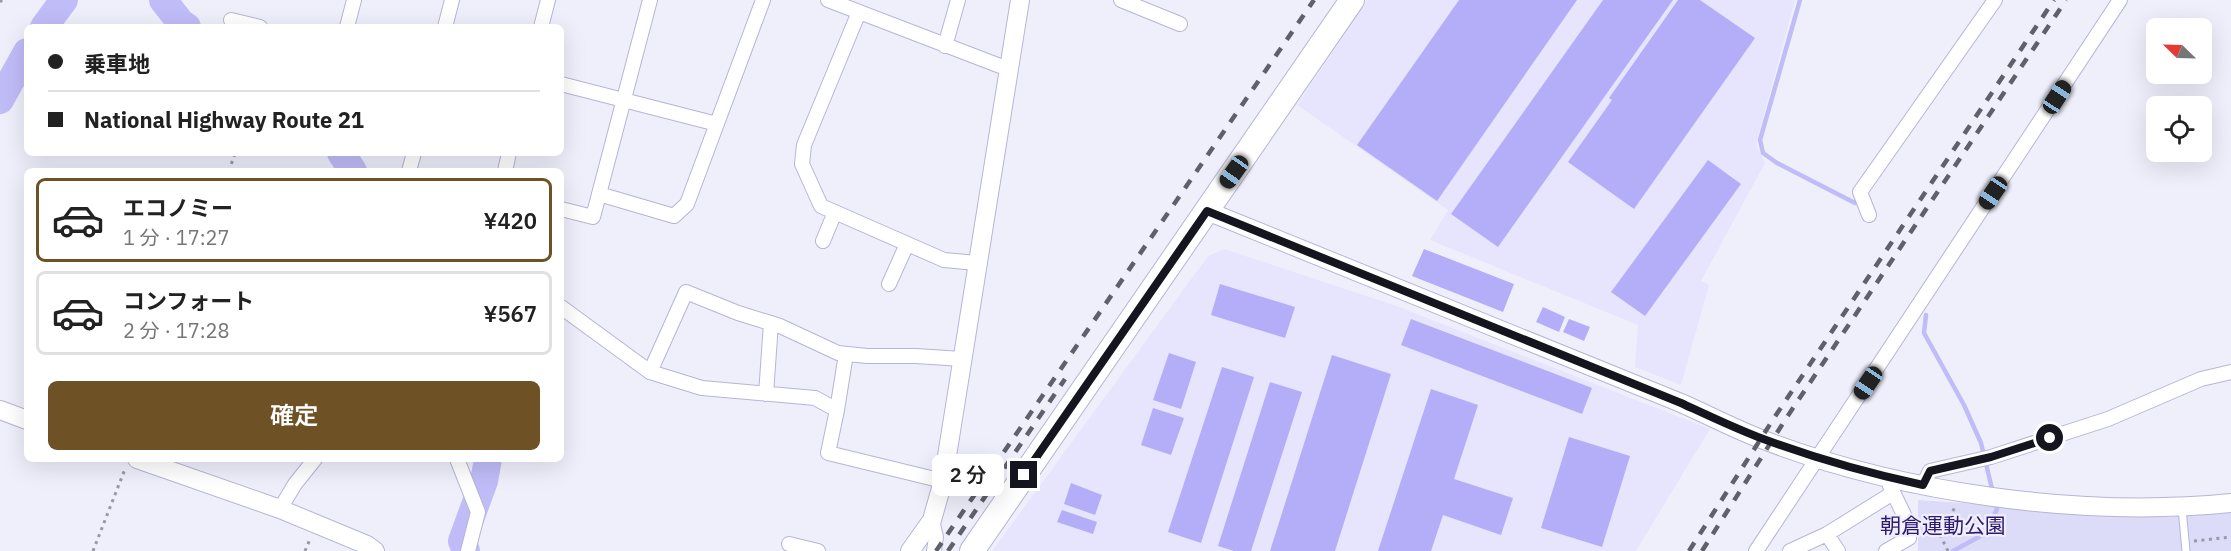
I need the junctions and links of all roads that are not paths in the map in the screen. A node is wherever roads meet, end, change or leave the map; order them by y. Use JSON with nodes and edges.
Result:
{"nodes":[{"id":1,"x":354,"y":0,"type":"edge"},
{"id":2,"x":452,"y":0,"type":"edge"},
{"id":3,"x":548,"y":0,"type":"edge"},
{"id":4,"x":650,"y":0,"type":"edge"},
{"id":5,"x":764,"y":0,"type":"edge"},
{"id":6,"x":828,"y":0,"type":"edge"},
{"id":7,"x":958,"y":0,"type":"edge"},
{"id":8,"x":1020,"y":0,"type":"edge"},
{"id":9,"x":1121,"y":0,"type":"edge"},
{"id":10,"x":1352,"y":0,"type":"edge"},
{"id":11,"x":1995,"y":0,"type":"edge"},
{"id":12,"x":2120,"y":0,"type":"edge"},
{"id":13,"x":859,"y":12,"type":"junction"},
{"id":14,"x":231,"y":20,"type":"dead end"},
{"id":15,"x":248,"y":24,"type":"edge"},
{"id":16,"x":348,"y":24,"type":"edge"},
{"id":17,"x":447,"y":24,"type":"edge"},
{"id":18,"x":542,"y":24,"type":"edge"},
{"id":19,"x":1180,"y":24,"type":"dead end"},
{"id":20,"x":945,"y":46,"type":"junction"},
{"id":21,"x":1008,"y":69,"type":"junction"},
{"id":22,"x":564,"y":85,"type":"edge"},
{"id":23,"x":624,"y":100,"type":"junction"},
{"id":24,"x":717,"y":124,"type":"junction"},
{"id":25,"x":600,"y":194,"type":"junction"},
{"id":26,"x":564,"y":210,"type":"edge"},
{"id":27,"x":1207,"y":211,"type":"junction"},
{"id":28,"x":836,"y":212,"type":"junction"},
{"id":29,"x":1869,"y":215,"type":"dead end"},
{"id":30,"x":823,"y":241,"type":"dead end"},
{"id":31,"x":907,"y":243,"type":"junction"},
{"id":32,"x":977,"y":263,"type":"junction"},
{"id":33,"x":889,"y":284,"type":"dead end"},
{"id":34,"x":564,"y":309,"type":"edge"},
{"id":35,"x":771,"y":323,"type":"junction"},
{"id":36,"x":846,"y":354,"type":"junction"},
{"id":37,"x":962,"y":359,"type":"junction"},
{"id":38,"x":650,"y":372,"type":"junction"},
{"id":39,"x":2231,"y":372,"type":"edge"},
{"id":40,"x":766,"y":394,"type":"junction"},
{"id":41,"x":0,"y":410,"type":"edge"},
{"id":42,"x":837,"y":410,"type":"junction"},
{"id":43,"x":24,"y":419,"type":"edge"},
{"id":44,"x":1818,"y":458,"type":"junction"},
{"id":45,"x":146,"y":462,"type":"edge"},
{"id":46,"x":313,"y":462,"type":"edge"},
{"id":47,"x":458,"y":462,"type":"edge"},
{"id":48,"x":943,"y":481,"type":"junction"},
{"id":49,"x":1892,"y":485,"type":"junction"},
{"id":50,"x":1923,"y":485,"type":"junction"},
{"id":51,"x":2231,"y":503,"type":"edge"},
{"id":52,"x":2182,"y":508,"type":"junction"},
{"id":53,"x":280,"y":509,"type":"junction"},
{"id":54,"x":932,"y":520,"type":"junction"},
{"id":55,"x":1827,"y":534,"type":"junction"},
{"id":56,"x":789,"y":544,"type":"dead end"},
{"id":57,"x":375,"y":551,"type":"edge"},
{"id":58,"x":468,"y":551,"type":"edge"},
{"id":59,"x":818,"y":551,"type":"edge"},
{"id":60,"x":910,"y":551,"type":"edge"},
{"id":61,"x":934,"y":551,"type":"edge"},
{"id":62,"x":972,"y":551,"type":"edge"},
{"id":63,"x":1756,"y":551,"type":"edge"},
{"id":64,"x":1790,"y":551,"type":"edge"},
{"id":65,"x":1838,"y":551,"type":"edge"},
{"id":66,"x":1886,"y":551,"type":"edge"},
{"id":67,"x":2186,"y":551,"type":"edge"}],
"edges":[{"from":1,"to":16,"type":"street"},
{"from":2,"to":17,"type":"street"},
{"from":3,"to":18,"type":"street"},
{"from":4,"to":23,"type":"street"},
{"from":5,"to":24,"type":"street"},
{"from":6,"to":13,"type":"street"},
{"from":7,"to":20,"type":"street"},
{"from":8,"to":21,"type":"street"},
{"from":9,"to":19,"type":"street"},
{"from":10,"to":27,"type":"highway"},
{"from":11,"to":29,"type":"street"},
{"from":12,"to":44,"type":"street"},
{"from":13,"to":20,"type":"street"},
{"from":13,"to":28,"type":"street"},
{"from":14,"to":15,"type":"street"},
{"from":20,"to":21,"type":"street"},
{"from":21,"to":32,"type":"street"},
{"from":22,"to":23,"type":"street"},
{"from":23,"to":24,"type":"street"},
{"from":23,"to":25,"type":"street"},
{"from":24,"to":25,"type":"street"},
{"from":25,"to":26,"type":"street"},
{"from":27,"to":44,"type":"street"},
{"from":27,"to":62,"type":"highway"},
{"from":28,"to":30,"type":"street"},
{"from":28,"to":31,"type":"street"},
{"from":31,"to":32,"type":"street"},
{"from":31,"to":33,"type":"street"},
{"from":32,"to":37,"type":"street"},
{"from":34,"to":38,"type":"street"},
{"from":35,"to":36,"type":"street"},
{"from":35,"to":38,"type":"street"},
{"from":35,"to":40,"type":"street"},
{"from":36,"to":37,"type":"street"},
{"from":36,"to":42,"type":"street"},
{"from":37,"to":48,"type":"street"},
{"from":38,"to":40,"type":"street"},
{"from":39,"to":50,"type":"street"},
{"from":40,"to":42,"type":"street"},
{"from":41,"to":43,"type":"street"},
{"from":42,"to":48,"type":"street"},
{"from":44,"to":49,"type":"street"},
{"from":44,"to":63,"type":"street"},
{"from":45,"to":53,"type":"street"},
{"from":46,"to":53,"type":"street"},
{"from":47,"to":58,"type":"street"},
{"from":48,"to":54,"type":"street"},
{"from":49,"to":50,"type":"street"},
{"from":49,"to":55,"type":"street"},
{"from":49,"to":66,"type":"street"},
{"from":50,"to":52,"type":"street"},
{"from":51,"to":52,"type":"street"},
{"from":52,"to":67,"type":"lane"},
{"from":53,"to":57,"type":"street"},
{"from":54,"to":60,"type":"street"},
{"from":54,"to":61,"type":"street"},
{"from":55,"to":64,"type":"street"},
{"from":55,"to":65,"type":"street"},
{"from":56,"to":59,"type":"street"}]}
